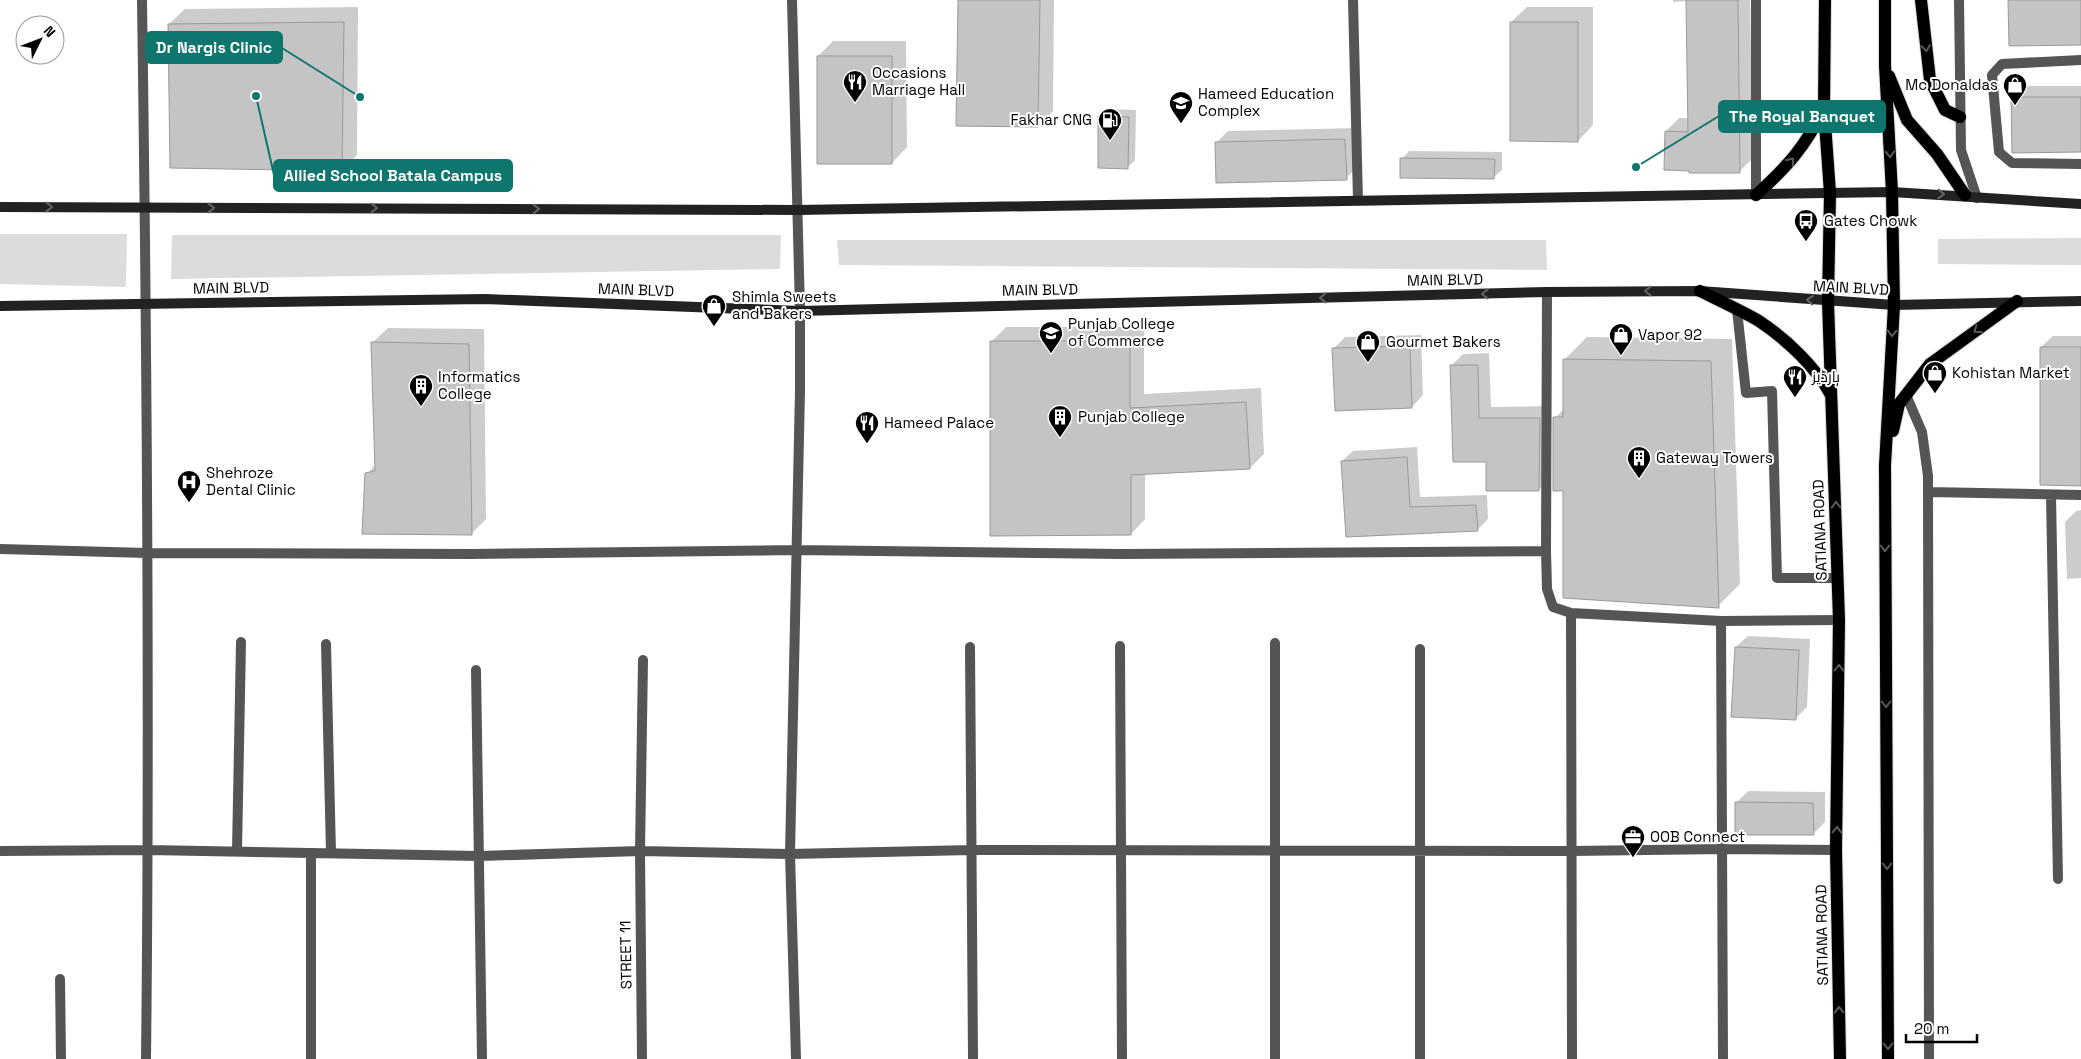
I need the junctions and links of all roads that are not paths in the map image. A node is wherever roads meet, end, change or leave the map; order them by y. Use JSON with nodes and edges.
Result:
{"nodes":[{"id":1,"x":142,"y":0,"type":"edge"},
{"id":2,"x":792,"y":0,"type":"edge"},
{"id":3,"x":1353,"y":0,"type":"edge"},
{"id":4,"x":1756,"y":0,"type":"edge"},
{"id":5,"x":1825,"y":0,"type":"edge"},
{"id":6,"x":1885,"y":0,"type":"edge"},
{"id":7,"x":1921,"y":0,"type":"edge"},
{"id":8,"x":1960,"y":0,"type":"edge"},
{"id":9,"x":2081,"y":60,"type":"edge"},
{"id":10,"x":1885,"y":66,"type":"junction"},
{"id":11,"x":1824,"y":108,"type":"junction"},
{"id":12,"x":1960,"y":116,"type":"junction"},
{"id":13,"x":2081,"y":164,"type":"edge"},
{"id":14,"x":1892,"y":192,"type":"junction"},
{"id":15,"x":1830,"y":193,"type":"junction"},
{"id":16,"x":1756,"y":195,"type":"junction"},
{"id":17,"x":1971,"y":197,"type":"junction"},
{"id":18,"x":1358,"y":200,"type":"junction"},
{"id":19,"x":2081,"y":204,"type":"edge"},
{"id":20,"x":0,"y":207,"type":"edge"},
{"id":21,"x":145,"y":208,"type":"junction"},
{"id":22,"x":796,"y":210,"type":"junction"},
{"id":23,"x":1700,"y":291,"type":"junction"},
{"id":24,"x":1547,"y":292,"type":"junction"},
{"id":25,"x":2017,"y":301,"type":"junction"},
{"id":26,"x":2081,"y":301,"type":"edge"},
{"id":27,"x":1828,"y":302,"type":"junction"},
{"id":28,"x":146,"y":304,"type":"junction"},
{"id":29,"x":0,"y":306,"type":"edge"},
{"id":30,"x":1894,"y":306,"type":"junction"},
{"id":31,"x":1737,"y":310,"type":"junction"},
{"id":32,"x":800,"y":311,"type":"junction"},
{"id":33,"x":1906,"y":395,"type":"junction"},
{"id":34,"x":1833,"y":397,"type":"junction"},
{"id":35,"x":1885,"y":465,"type":"junction"},
{"id":36,"x":1928,"y":492,"type":"junction"},
{"id":37,"x":2051,"y":495,"type":"junction"},
{"id":38,"x":2081,"y":495,"type":"edge"},
{"id":39,"x":0,"y":549,"type":"edge"},
{"id":40,"x":796,"y":550,"type":"junction"},
{"id":41,"x":1546,"y":551,"type":"junction"},
{"id":42,"x":147,"y":552,"type":"junction"},
{"id":43,"x":1838,"y":578,"type":"junction"},
{"id":44,"x":1571,"y":613,"type":"junction"},
{"id":45,"x":1840,"y":620,"type":"junction"},
{"id":46,"x":1722,"y":621,"type":"junction"},
{"id":47,"x":241,"y":642,"type":"dead end"},
{"id":48,"x":1275,"y":643,"type":"dead end"},
{"id":49,"x":326,"y":644,"type":"dead end"},
{"id":50,"x":1120,"y":646,"type":"dead end"},
{"id":51,"x":970,"y":647,"type":"dead end"},
{"id":52,"x":1420,"y":649,"type":"dead end"},
{"id":53,"x":643,"y":660,"type":"dead end"},
{"id":54,"x":476,"y":670,"type":"dead end"},
{"id":55,"x":1723,"y":849,"type":"junction"},
{"id":56,"x":149,"y":850,"type":"junction"},
{"id":57,"x":972,"y":850,"type":"junction"},
{"id":58,"x":1121,"y":850,"type":"junction"},
{"id":59,"x":1274,"y":850,"type":"junction"},
{"id":60,"x":1836,"y":850,"type":"junction"},
{"id":61,"x":0,"y":851,"type":"edge"},
{"id":62,"x":237,"y":851,"type":"junction"},
{"id":63,"x":640,"y":851,"type":"junction"},
{"id":64,"x":1420,"y":852,"type":"junction"},
{"id":65,"x":1573,"y":852,"type":"junction"},
{"id":66,"x":310,"y":853,"type":"junction"},
{"id":67,"x":331,"y":853,"type":"junction"},
{"id":68,"x":790,"y":854,"type":"junction"},
{"id":69,"x":480,"y":856,"type":"junction"},
{"id":70,"x":2058,"y":879,"type":"dead end"},
{"id":71,"x":60,"y":979,"type":"dead end"},
{"id":72,"x":61,"y":1059,"type":"edge"},
{"id":73,"x":146,"y":1059,"type":"edge"},
{"id":74,"x":311,"y":1059,"type":"edge"},
{"id":75,"x":482,"y":1059,"type":"edge"},
{"id":76,"x":642,"y":1059,"type":"edge"},
{"id":77,"x":796,"y":1059,"type":"edge"},
{"id":78,"x":972,"y":1059,"type":"edge"},
{"id":79,"x":1122,"y":1059,"type":"edge"},
{"id":80,"x":1276,"y":1059,"type":"edge"},
{"id":81,"x":1420,"y":1059,"type":"edge"},
{"id":82,"x":1572,"y":1059,"type":"edge"},
{"id":83,"x":1723,"y":1059,"type":"edge"},
{"id":84,"x":1840,"y":1059,"type":"edge"},
{"id":85,"x":1888,"y":1059,"type":"edge"},
{"id":86,"x":1929,"y":1059,"type":"edge"}],
"edges":[{"from":1,"to":21,"type":"street"},
{"from":2,"to":22,"type":"street"},
{"from":3,"to":18,"type":"street"},
{"from":4,"to":16,"type":"street"},
{"from":5,"to":11,"type":"main road","name":"SATIANA ROAD"},
{"from":6,"to":10,"type":"main road"},
{"from":7,"to":12,"type":"main road","one_way":true},
{"from":8,"to":12,"type":"street"},
{"from":9,"to":13,"type":"street"},
{"from":10,"to":14,"type":"main road","one_way":true},
{"from":10,"to":17,"type":"main road"},
{"from":11,"to":15,"type":"main road","name":"SATIANA ROAD"},
{"from":16,"to":11,"type":"main road","one_way":true},
{"from":12,"to":17,"type":"street"},
{"from":14,"to":15,"type":"main road"},
{"from":14,"to":17,"type":"main road","one_way":true},
{"from":14,"to":30,"type":"main road"},
{"from":15,"to":16,"type":"main road"},
{"from":15,"to":27,"type":"main road","name":"SATIANA ROAD"},
{"from":16,"to":18,"type":"main road"},
{"from":17,"to":19,"type":"main road"},
{"from":18,"to":22,"type":"main road"},
{"from":20,"to":21,"type":"main road","one_way":true},
{"from":21,"to":22,"type":"main road","one_way":true},
{"from":21,"to":28,"type":"street"},
{"from":22,"to":32,"type":"street"},
{"from":23,"to":24,"type":"main road","name":"MAIN BLVD","one_way":true},
{"from":27,"to":23,"type":"main road","name":"MAIN BLVD","one_way":true},
{"from":23,"to":31,"type":"main road"},
{"from":24,"to":32,"type":"main road","name":"MAIN BLVD","one_way":true},
{"from":24,"to":41,"type":"street"},
{"from":25,"to":26,"type":"main road","name":"MAIN BLVD"},
{"from":25,"to":30,"type":"main road","name":"MAIN BLVD"},
{"from":25,"to":33,"type":"main road","one_way":true},
{"from":27,"to":30,"type":"main road","name":"MAIN BLVD"},
{"from":27,"to":34,"type":"main road","name":"SATIANA ROAD"},
{"from":28,"to":29,"type":"main road","name":"MAIN BLVD"},
{"from":28,"to":32,"type":"main road","name":"MAIN BLVD"},
{"from":28,"to":42,"type":"street"},
{"from":30,"to":35,"type":"main road","one_way":true},
{"from":31,"to":34,"type":"main road"},
{"from":31,"to":43,"type":"street"},
{"from":32,"to":40,"type":"street"},
{"from":33,"to":35,"type":"main road"},
{"from":33,"to":36,"type":"street"},
{"from":43,"to":34,"type":"main road","name":"SATIANA ROAD","one_way":true},
{"from":35,"to":85,"type":"main road","one_way":true},
{"from":36,"to":37,"type":"street"},
{"from":36,"to":86,"type":"street"},
{"from":37,"to":38,"type":"street"},
{"from":37,"to":70,"type":"street"},
{"from":39,"to":42,"type":"street"},
{"from":40,"to":41,"type":"street"},
{"from":40,"to":42,"type":"street"},
{"from":40,"to":68,"type":"street"},
{"from":41,"to":44,"type":"street"},
{"from":42,"to":56,"type":"street"},
{"from":43,"to":45,"type":"main road","name":"SATIANA ROAD"},
{"from":44,"to":46,"type":"street"},
{"from":44,"to":65,"type":"street"},
{"from":45,"to":46,"type":"street"},
{"from":60,"to":45,"type":"main road","name":"SATIANA ROAD","one_way":true},
{"from":46,"to":55,"type":"street"},
{"from":47,"to":62,"type":"street"},
{"from":48,"to":59,"type":"street"},
{"from":49,"to":67,"type":"street"},
{"from":50,"to":58,"type":"street"},
{"from":51,"to":57,"type":"street"},
{"from":52,"to":64,"type":"street"},
{"from":53,"to":63,"type":"street","name":"STREET 11"},
{"from":54,"to":69,"type":"street"},
{"from":55,"to":60,"type":"street"},
{"from":55,"to":65,"type":"street"},
{"from":55,"to":83,"type":"street"},
{"from":56,"to":61,"type":"street"},
{"from":56,"to":62,"type":"street"},
{"from":56,"to":73,"type":"street"},
{"from":57,"to":58,"type":"street"},
{"from":57,"to":68,"type":"street"},
{"from":57,"to":78,"type":"street"},
{"from":58,"to":59,"type":"street"},
{"from":58,"to":79,"type":"street"},
{"from":59,"to":64,"type":"street"},
{"from":59,"to":80,"type":"street"},
{"from":84,"to":60,"type":"main road","name":"SATIANA ROAD","one_way":true},
{"from":62,"to":66,"type":"street"},
{"from":63,"to":68,"type":"street"},
{"from":63,"to":69,"type":"street"},
{"from":63,"to":76,"type":"street","name":"STREET 11"},
{"from":64,"to":65,"type":"street"},
{"from":64,"to":81,"type":"street"},
{"from":65,"to":82,"type":"street"},
{"from":66,"to":67,"type":"street"},
{"from":66,"to":74,"type":"street"},
{"from":67,"to":69,"type":"street"},
{"from":68,"to":77,"type":"street"},
{"from":69,"to":75,"type":"street"},
{"from":71,"to":72,"type":"street"}]}
